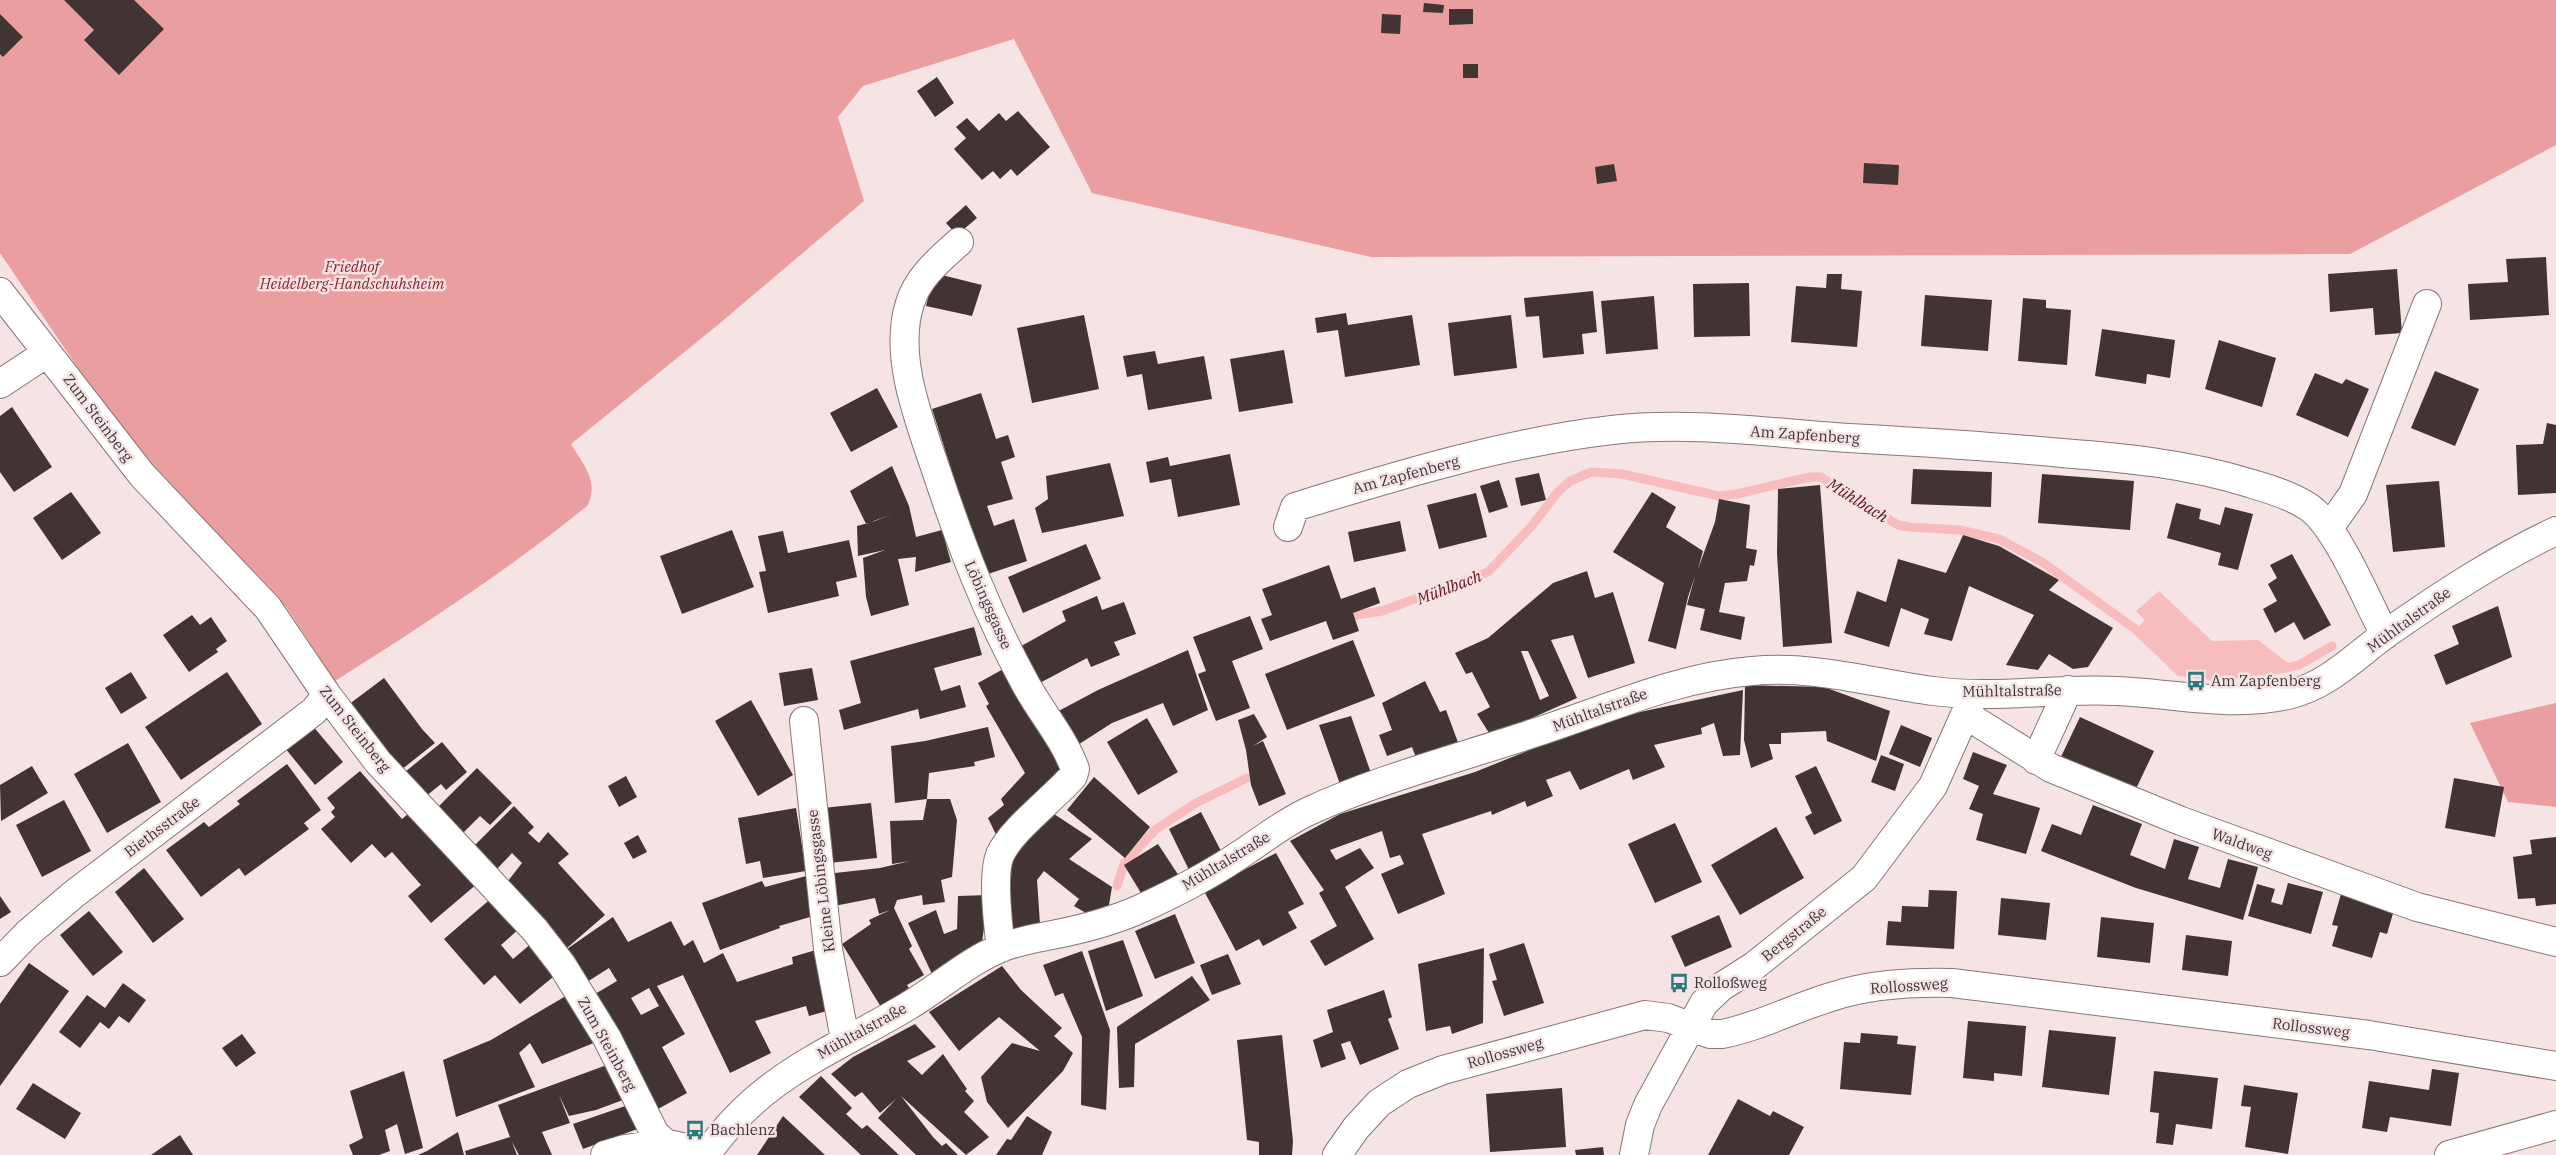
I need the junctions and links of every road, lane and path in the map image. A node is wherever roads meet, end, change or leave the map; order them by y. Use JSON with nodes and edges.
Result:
{"nodes":[{"id":1,"x":959,"y":242,"type":"dead end"},
{"id":2,"x":0,"y":292,"type":"edge"},
{"id":3,"x":2427,"y":304,"type":"dead end"},
{"id":4,"x":47,"y":352,"type":"junction"},
{"id":5,"x":0,"y":384,"type":"edge"},
{"id":6,"x":1288,"y":527,"type":"dead end"},
{"id":7,"x":2329,"y":528,"type":"junction"},
{"id":8,"x":2556,"y":531,"type":"edge"},
{"id":9,"x":2385,"y":635,"type":"junction"},
{"id":10,"x":2068,"y":690,"type":"junction"},
{"id":11,"x":327,"y":695,"type":"junction"},
{"id":12,"x":1970,"y":704,"type":"junction"},
{"id":13,"x":804,"y":721,"type":"dead end"},
{"id":14,"x":2036,"y":760,"type":"junction"},
{"id":15,"x":2556,"y":942,"type":"edge"},
{"id":16,"x":1001,"y":948,"type":"junction"},
{"id":17,"x":0,"y":962,"type":"edge"},
{"id":18,"x":1691,"y":1026,"type":"junction"},
{"id":19,"x":845,"y":1039,"type":"junction"},
{"id":20,"x":2556,"y":1066,"type":"edge"},
{"id":21,"x":2556,"y":1125,"type":"edge"},
{"id":22,"x":665,"y":1144,"type":"junction"},
{"id":23,"x":706,"y":1154,"type":"edge"},
{"id":24,"x":605,"y":1155,"type":"edge"},
{"id":25,"x":1337,"y":1155,"type":"edge"},
{"id":26,"x":1634,"y":1155,"type":"edge"},
{"id":27,"x":2449,"y":1155,"type":"edge"}],
"edges":[{"from":1,"to":16,"type":"street","name":"Löbingsgasse"},
{"from":2,"to":4,"type":"street","name":"Zum Steinberg"},
{"from":3,"to":7,"type":"street"},
{"from":4,"to":5,"type":"street"},
{"from":4,"to":11,"type":"street","name":"Zum Steinberg"},
{"from":6,"to":7,"type":"street","name":"Am Zapfenberg"},
{"from":7,"to":9,"type":"street","name":"Am Zapfenberg"},
{"from":8,"to":9,"type":"street","name":"Mühltalstraße"},
{"from":9,"to":10,"type":"street","name":"Mühltalstraße"},
{"from":10,"to":12,"type":"street","name":"Mühltalstraße"},
{"from":10,"to":14,"type":"street"},
{"from":11,"to":17,"type":"street","name":"Biethsstraße"},
{"from":11,"to":22,"type":"street","name":"Zum Steinberg"},
{"from":12,"to":14,"type":"street","name":"Waldweg"},
{"from":12,"to":16,"type":"street","name":"Mühltalstraße"},
{"from":12,"to":18,"type":"street","name":"Bergstraße"},
{"from":13,"to":19,"type":"street","name":"Kleine Löbingsgasse"},
{"from":14,"to":15,"type":"street","name":"Waldweg"},
{"from":16,"to":19,"type":"street","name":"Mühltalstraße"},
{"from":18,"to":20,"type":"street","name":"Rollossweg"},
{"from":18,"to":25,"type":"street","name":"Rollossweg"},
{"from":18,"to":26,"type":"street","name":"Bergstraße"},
{"from":19,"to":23,"type":"street","name":"Mühltalstraße"},
{"from":21,"to":27,"type":"street"},
{"from":22,"to":23,"type":"street"},
{"from":22,"to":24,"type":"street"}]}
